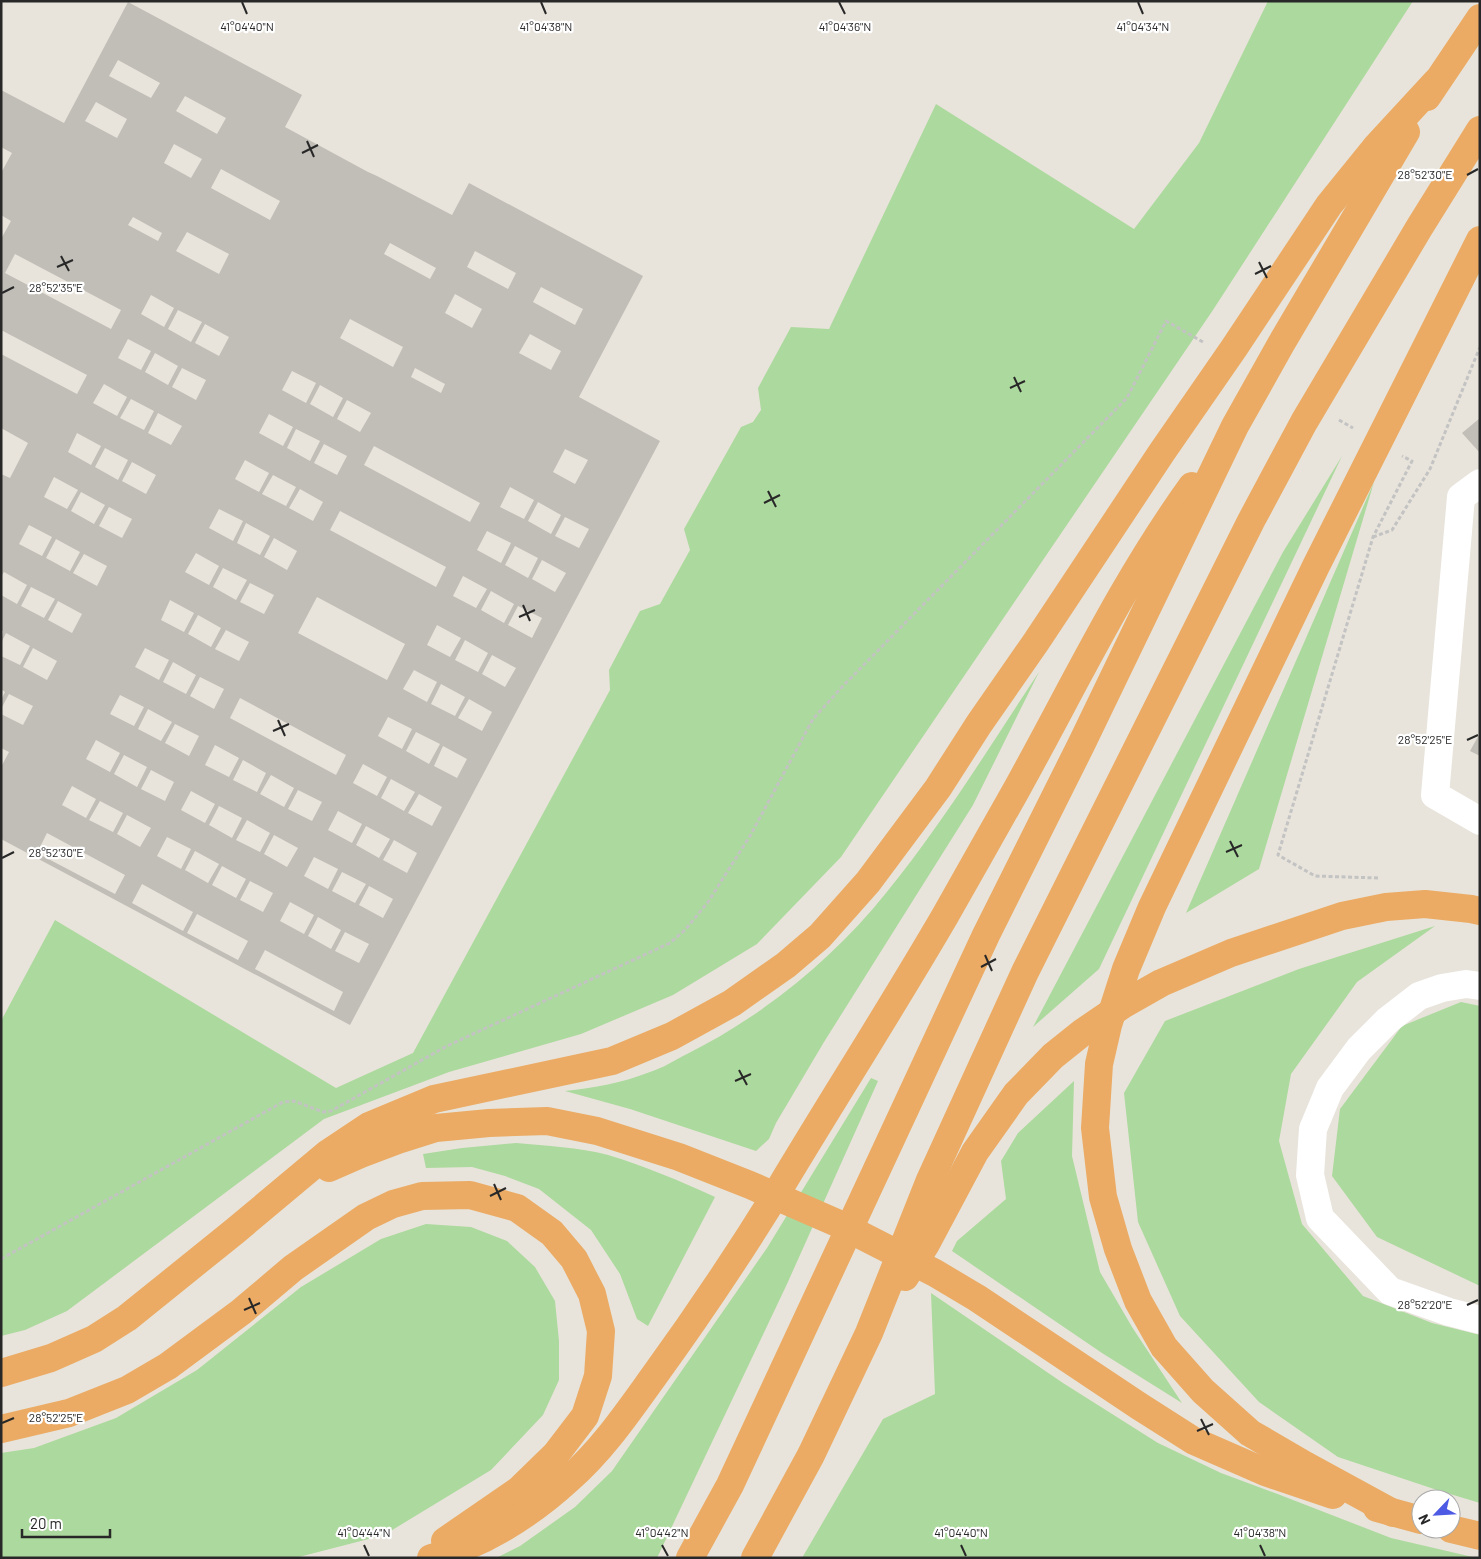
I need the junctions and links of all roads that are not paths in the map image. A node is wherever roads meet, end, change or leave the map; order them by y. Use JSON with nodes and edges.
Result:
{"nodes":[{"id":1,"x":1480,"y":18,"type":"edge"},
{"id":2,"x":1436,"y":82,"type":"junction"},
{"id":3,"x":1480,"y":130,"type":"edge"},
{"id":4,"x":1480,"y":240,"type":"edge"},
{"id":5,"x":1235,"y":426,"type":"junction"},
{"id":6,"x":1480,"y":483,"type":"edge"},
{"id":7,"x":1480,"y":821,"type":"edge"},
{"id":8,"x":1480,"y":911,"type":"edge"},
{"id":9,"x":1480,"y":986,"type":"edge"},
{"id":10,"x":288,"y":1186,"type":"junction"},
{"id":11,"x":1480,"y":1320,"type":"edge"},
{"id":12,"x":869,"y":1333,"type":"junction"},
{"id":13,"x":1,"y":1373,"type":"edge"},
{"id":14,"x":1,"y":1428,"type":"edge"},
{"id":15,"x":1393,"y":1512,"type":"junction"},
{"id":16,"x":1411,"y":1517,"type":"edge"},
{"id":17,"x":1461,"y":1531,"type":"edge"},
{"id":18,"x":1480,"y":1536,"type":"edge"},
{"id":19,"x":419,"y":1558,"type":"edge"},
{"id":20,"x":431,"y":1558,"type":"edge"},
{"id":21,"x":690,"y":1558,"type":"edge"},
{"id":22,"x":755,"y":1558,"type":"edge"}],
"edges":[{"from":1,"to":2,"type":"highway"},
{"from":2,"to":5,"type":"highway"},
{"from":2,"to":10,"type":"highway"},
{"from":3,"to":12,"type":"highway"},
{"from":4,"to":15,"type":"highway"},
{"from":5,"to":20,"type":"highway"},
{"from":5,"to":21,"type":"highway"},
{"from":6,"to":7,"type":"street"},
{"from":8,"to":12,"type":"highway"},
{"from":9,"to":11,"type":"street"},
{"from":10,"to":13,"type":"highway"},
{"from":10,"to":15,"type":"highway"},
{"from":12,"to":22,"type":"highway"},
{"from":14,"to":19,"type":"highway"},
{"from":15,"to":16,"type":"highway"},
{"from":17,"to":18,"type":"highway"}]}
